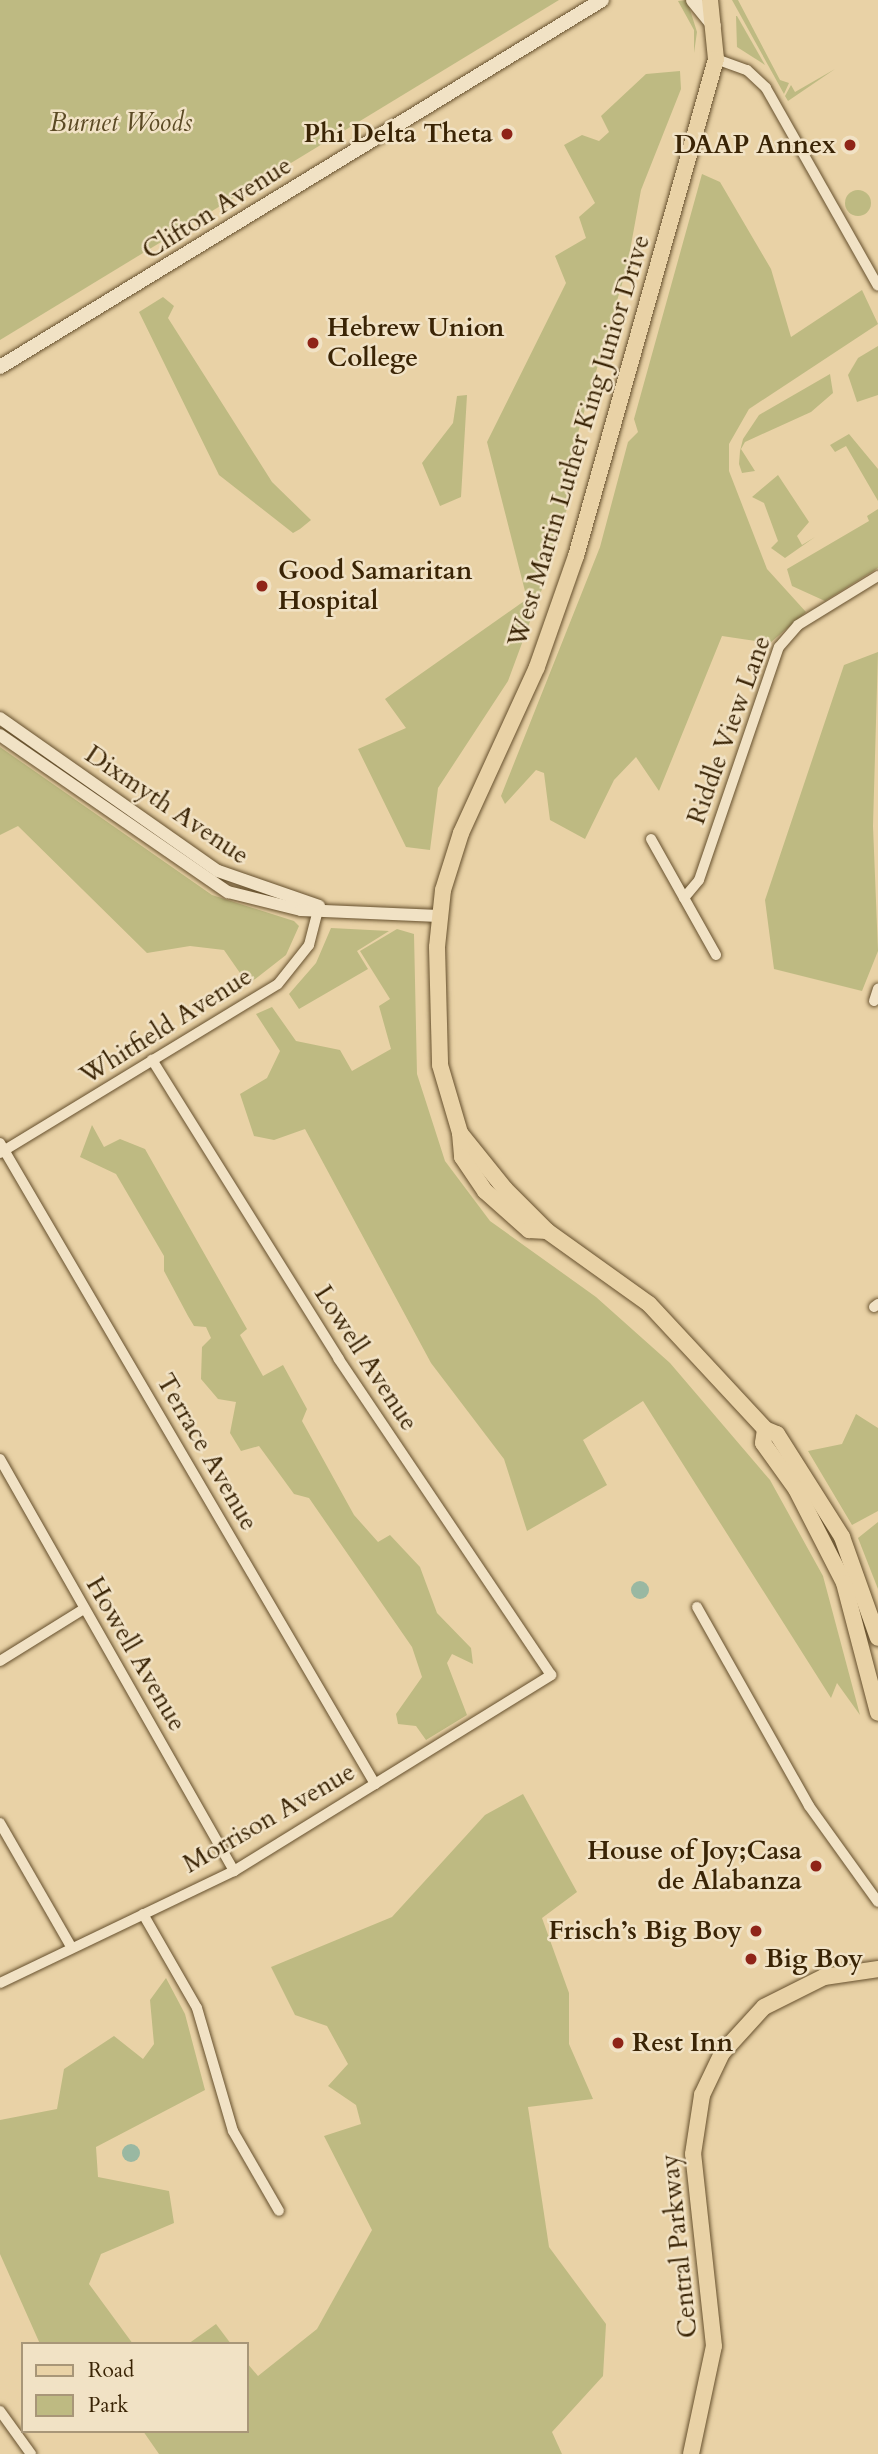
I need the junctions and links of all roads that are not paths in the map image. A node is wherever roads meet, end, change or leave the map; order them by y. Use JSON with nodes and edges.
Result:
{"nodes":[{"id":1,"x":602,"y":0,"type":"edge"},
{"id":2,"x":693,"y":0,"type":"edge"},
{"id":3,"x":710,"y":0,"type":"edge"},
{"id":4,"x":719,"y":0,"type":"edge"},
{"id":5,"x":717,"y":30,"type":"junction"},
{"id":6,"x":716,"y":59,"type":"junction"},
{"id":7,"x":878,"y":286,"type":"edge"},
{"id":8,"x":0,"y":368,"type":"edge"},
{"id":9,"x":878,"y":576,"type":"edge"},
{"id":10,"x":0,"y":719,"type":"edge"},
{"id":11,"x":0,"y":735,"type":"edge"},
{"id":12,"x":650,"y":839,"type":"dead end"},
{"id":13,"x":684,"y":898,"type":"junction"},
{"id":14,"x":319,"y":906,"type":"junction"},
{"id":15,"x":439,"y":916,"type":"junction"},
{"id":16,"x":716,"y":955,"type":"dead end"},
{"id":17,"x":878,"y":989,"type":"edge"},
{"id":18,"x":874,"y":1001,"type":"dead end"},
{"id":19,"x":152,"y":1060,"type":"junction"},
{"id":20,"x":2,"y":1149,"type":"edge"},
{"id":21,"x":765,"y":1429,"type":"junction"},
{"id":22,"x":0,"y":1460,"type":"edge"},
{"id":23,"x":10,"y":1478,"type":"junction"},
{"id":24,"x":0,"y":1484,"type":"edge"},
{"id":25,"x":697,"y":1607,"type":"dead end"},
{"id":26,"x":84,"y":1609,"type":"junction"},
{"id":27,"x":878,"y":1638,"type":"edge"},
{"id":28,"x":0,"y":1661,"type":"edge"},
{"id":29,"x":551,"y":1675,"type":"joint"},
{"id":30,"x":878,"y":1713,"type":"edge"},
{"id":31,"x":375,"y":1784,"type":"junction"},
{"id":32,"x":0,"y":1823,"type":"edge"},
{"id":33,"x":234,"y":1871,"type":"junction"},
{"id":34,"x":878,"y":1902,"type":"edge"},
{"id":35,"x":143,"y":1913,"type":"junction"},
{"id":36,"x":72,"y":1948,"type":"junction"},
{"id":37,"x":878,"y":1969,"type":"edge"},
{"id":38,"x":0,"y":1983,"type":"edge"},
{"id":39,"x":279,"y":2211,"type":"dead end"},
{"id":40,"x":0,"y":2412,"type":"edge"},
{"id":41,"x":32,"y":2454,"type":"edge"},
{"id":42,"x":691,"y":2454,"type":"edge"}],
"edges":[{"from":1,"to":8,"type":"main road","name":"Clifton Avenue"},
{"from":2,"to":5,"type":"main road"},
{"from":3,"to":5,"type":"main road","name":"West Martin Luther King Junior Drive"},
{"from":4,"to":5,"type":"main road"},
{"from":5,"to":6,"type":"main road","name":"West Martin Luther King Junior Drive"},
{"from":6,"to":7,"type":"street"},
{"from":6,"to":15,"type":"main road","name":"West Martin Luther King Junior Drive"},
{"from":9,"to":13,"type":"street","name":"Riddle View Lane"},
{"from":10,"to":14,"type":"street","name":"Dixmyth Avenue"},
{"from":11,"to":14,"type":"street","name":"Dixmyth Avenue"},
{"from":12,"to":13,"type":"street"},
{"from":13,"to":16,"type":"street"},
{"from":14,"to":15,"type":"street","name":"Dixmyth Avenue"},
{"from":14,"to":19,"type":"street","name":"Whitfield Avenue"},
{"from":15,"to":21,"type":"main road","name":"West Martin Luther King Junior Drive"},
{"from":17,"to":18,"type":"street"},
{"from":19,"to":20,"type":"street","name":"Whitfield Avenue"},
{"from":19,"to":29,"type":"street","name":"Lowell Avenue"},
{"from":20,"to":31,"type":"street","name":"Terrace Avenue"},
{"from":21,"to":27,"type":"main road","name":"West Martin Luther King Junior Drive"},
{"from":21,"to":30,"type":"main road","name":"West Martin Luther King Junior Drive"},
{"from":22,"to":23,"type":"street","name":"Howell Avenue"},
{"from":23,"to":24,"type":"street"},
{"from":23,"to":26,"type":"street","name":"Howell Avenue"},
{"from":25,"to":34,"type":"street"},
{"from":26,"to":28,"type":"street"},
{"from":26,"to":33,"type":"street","name":"Howell Avenue"},
{"from":29,"to":31,"type":"street","name":"Morrison Avenue"},
{"from":31,"to":33,"type":"street","name":"Morrison Avenue"},
{"from":32,"to":36,"type":"street"},
{"from":33,"to":35,"type":"street","name":"Morrison Avenue"},
{"from":35,"to":36,"type":"street","name":"Morrison Avenue"},
{"from":35,"to":39,"type":"street"},
{"from":36,"to":38,"type":"street","name":"Morrison Avenue"},
{"from":37,"to":42,"type":"main road","name":"Central Parkway"},
{"from":40,"to":41,"type":"street"}]}
